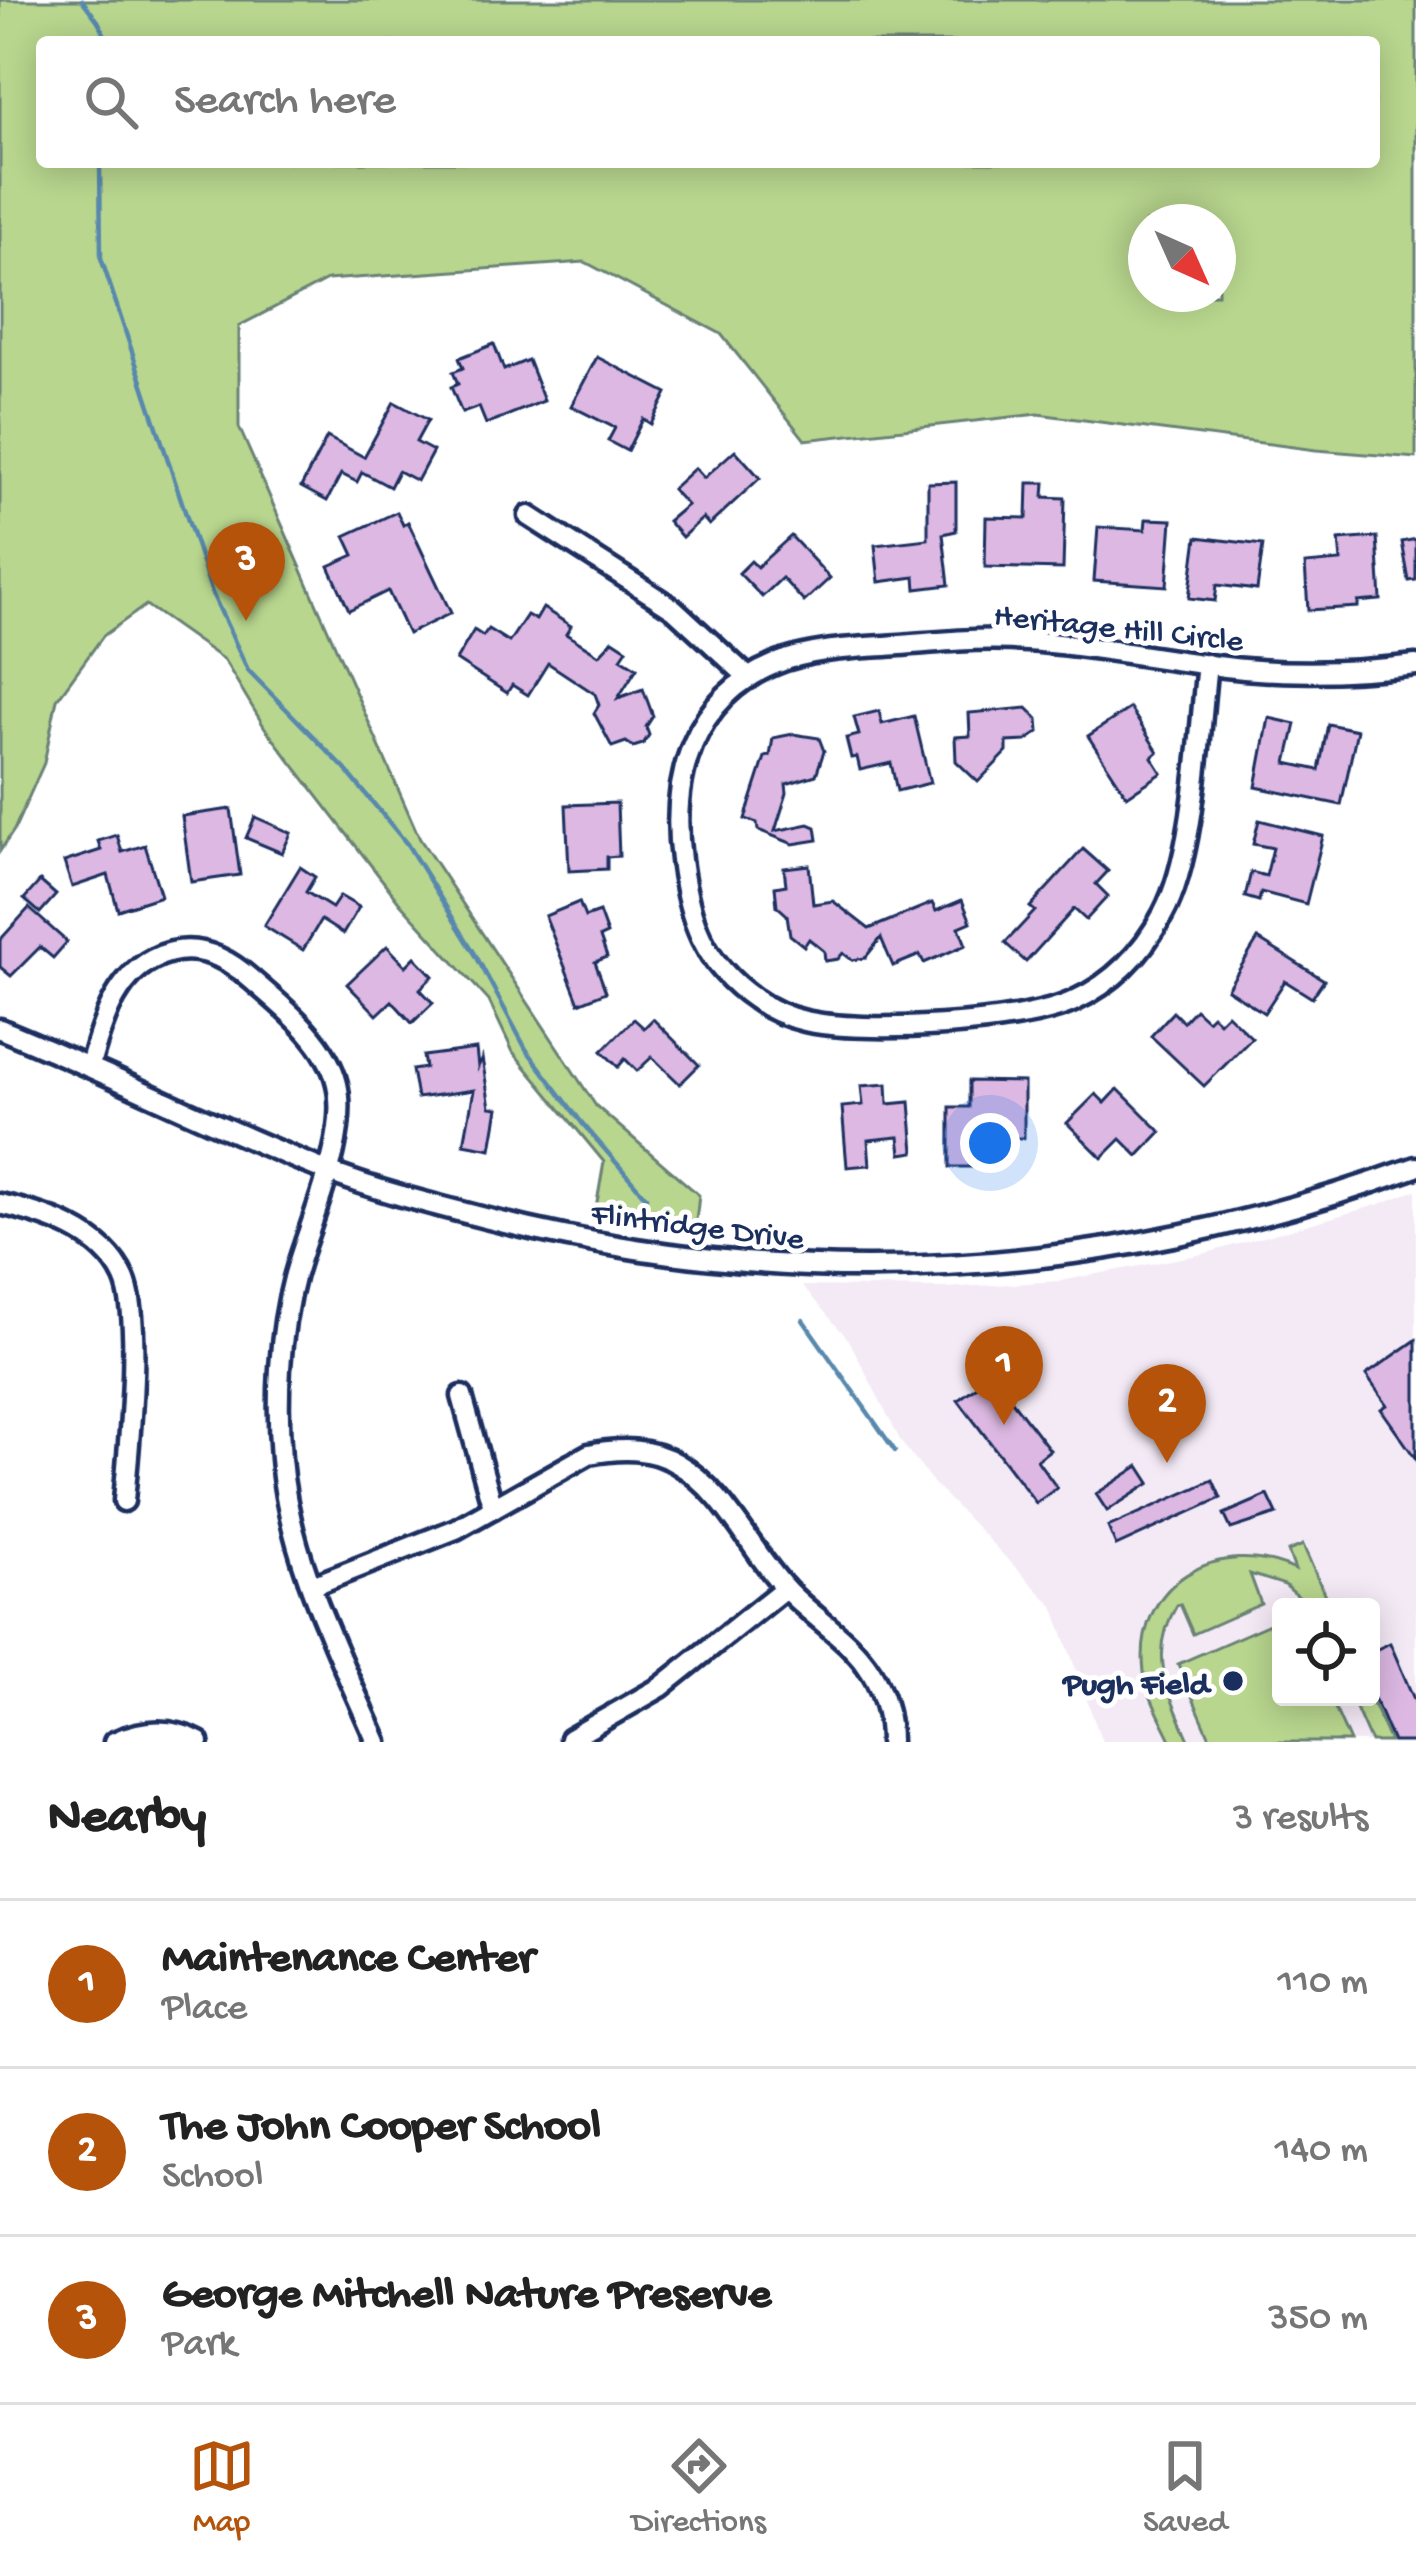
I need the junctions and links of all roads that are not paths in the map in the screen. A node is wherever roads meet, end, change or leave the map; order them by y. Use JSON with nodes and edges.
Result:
{"nodes":[{"id":1,"x":529,"y":516,"type":"dead end"},
{"id":2,"x":1207,"y":664,"type":"junction"},
{"id":3,"x":1416,"y":665,"type":"edge"},
{"id":4,"x":748,"y":679,"type":"junction"},
{"id":5,"x":0,"y":1029,"type":"edge"},
{"id":6,"x":90,"y":1065,"type":"junction"},
{"id":7,"x":1416,"y":1167,"type":"edge"},
{"id":8,"x":326,"y":1171,"type":"junction"},
{"id":9,"x":0,"y":1204,"type":"edge"},
{"id":10,"x":462,"y":1396,"type":"dead end"},
{"id":11,"x":124,"y":1502,"type":"dead end"},
{"id":12,"x":493,"y":1508,"type":"junction"},
{"id":13,"x":312,"y":1586,"type":"junction"},
{"id":14,"x":784,"y":1588,"type":"junction"},
{"id":15,"x":570,"y":1739,"type":"edge"},
{"id":16,"x":114,"y":1742,"type":"edge"},
{"id":17,"x":200,"y":1742,"type":"edge"},
{"id":18,"x":377,"y":1742,"type":"edge"},
{"id":19,"x":890,"y":1742,"type":"edge"}],
"edges":[{"from":1,"to":4,"type":"street"},
{"from":2,"to":3,"type":"street","name":"Heritage Hill Circle"},
{"from":2,"to":4,"type":"street","name":"Heritage Hill Circle"},
{"from":2,"to":4,"type":"street"},
{"from":5,"to":6,"type":"street","name":"Flintridge Drive"},
{"from":6,"to":8,"type":"street","name":"Flintridge Drive"},
{"from":6,"to":8,"type":"street"},
{"from":7,"to":8,"type":"street","name":"Flintridge Drive"},
{"from":8,"to":13,"type":"street"},
{"from":9,"to":11,"type":"street"},
{"from":10,"to":12,"type":"street"},
{"from":12,"to":13,"type":"street"},
{"from":12,"to":14,"type":"street"},
{"from":13,"to":18,"type":"street"},
{"from":14,"to":15,"type":"street"},
{"from":14,"to":19,"type":"street"},
{"from":16,"to":17,"type":"street"}]}
